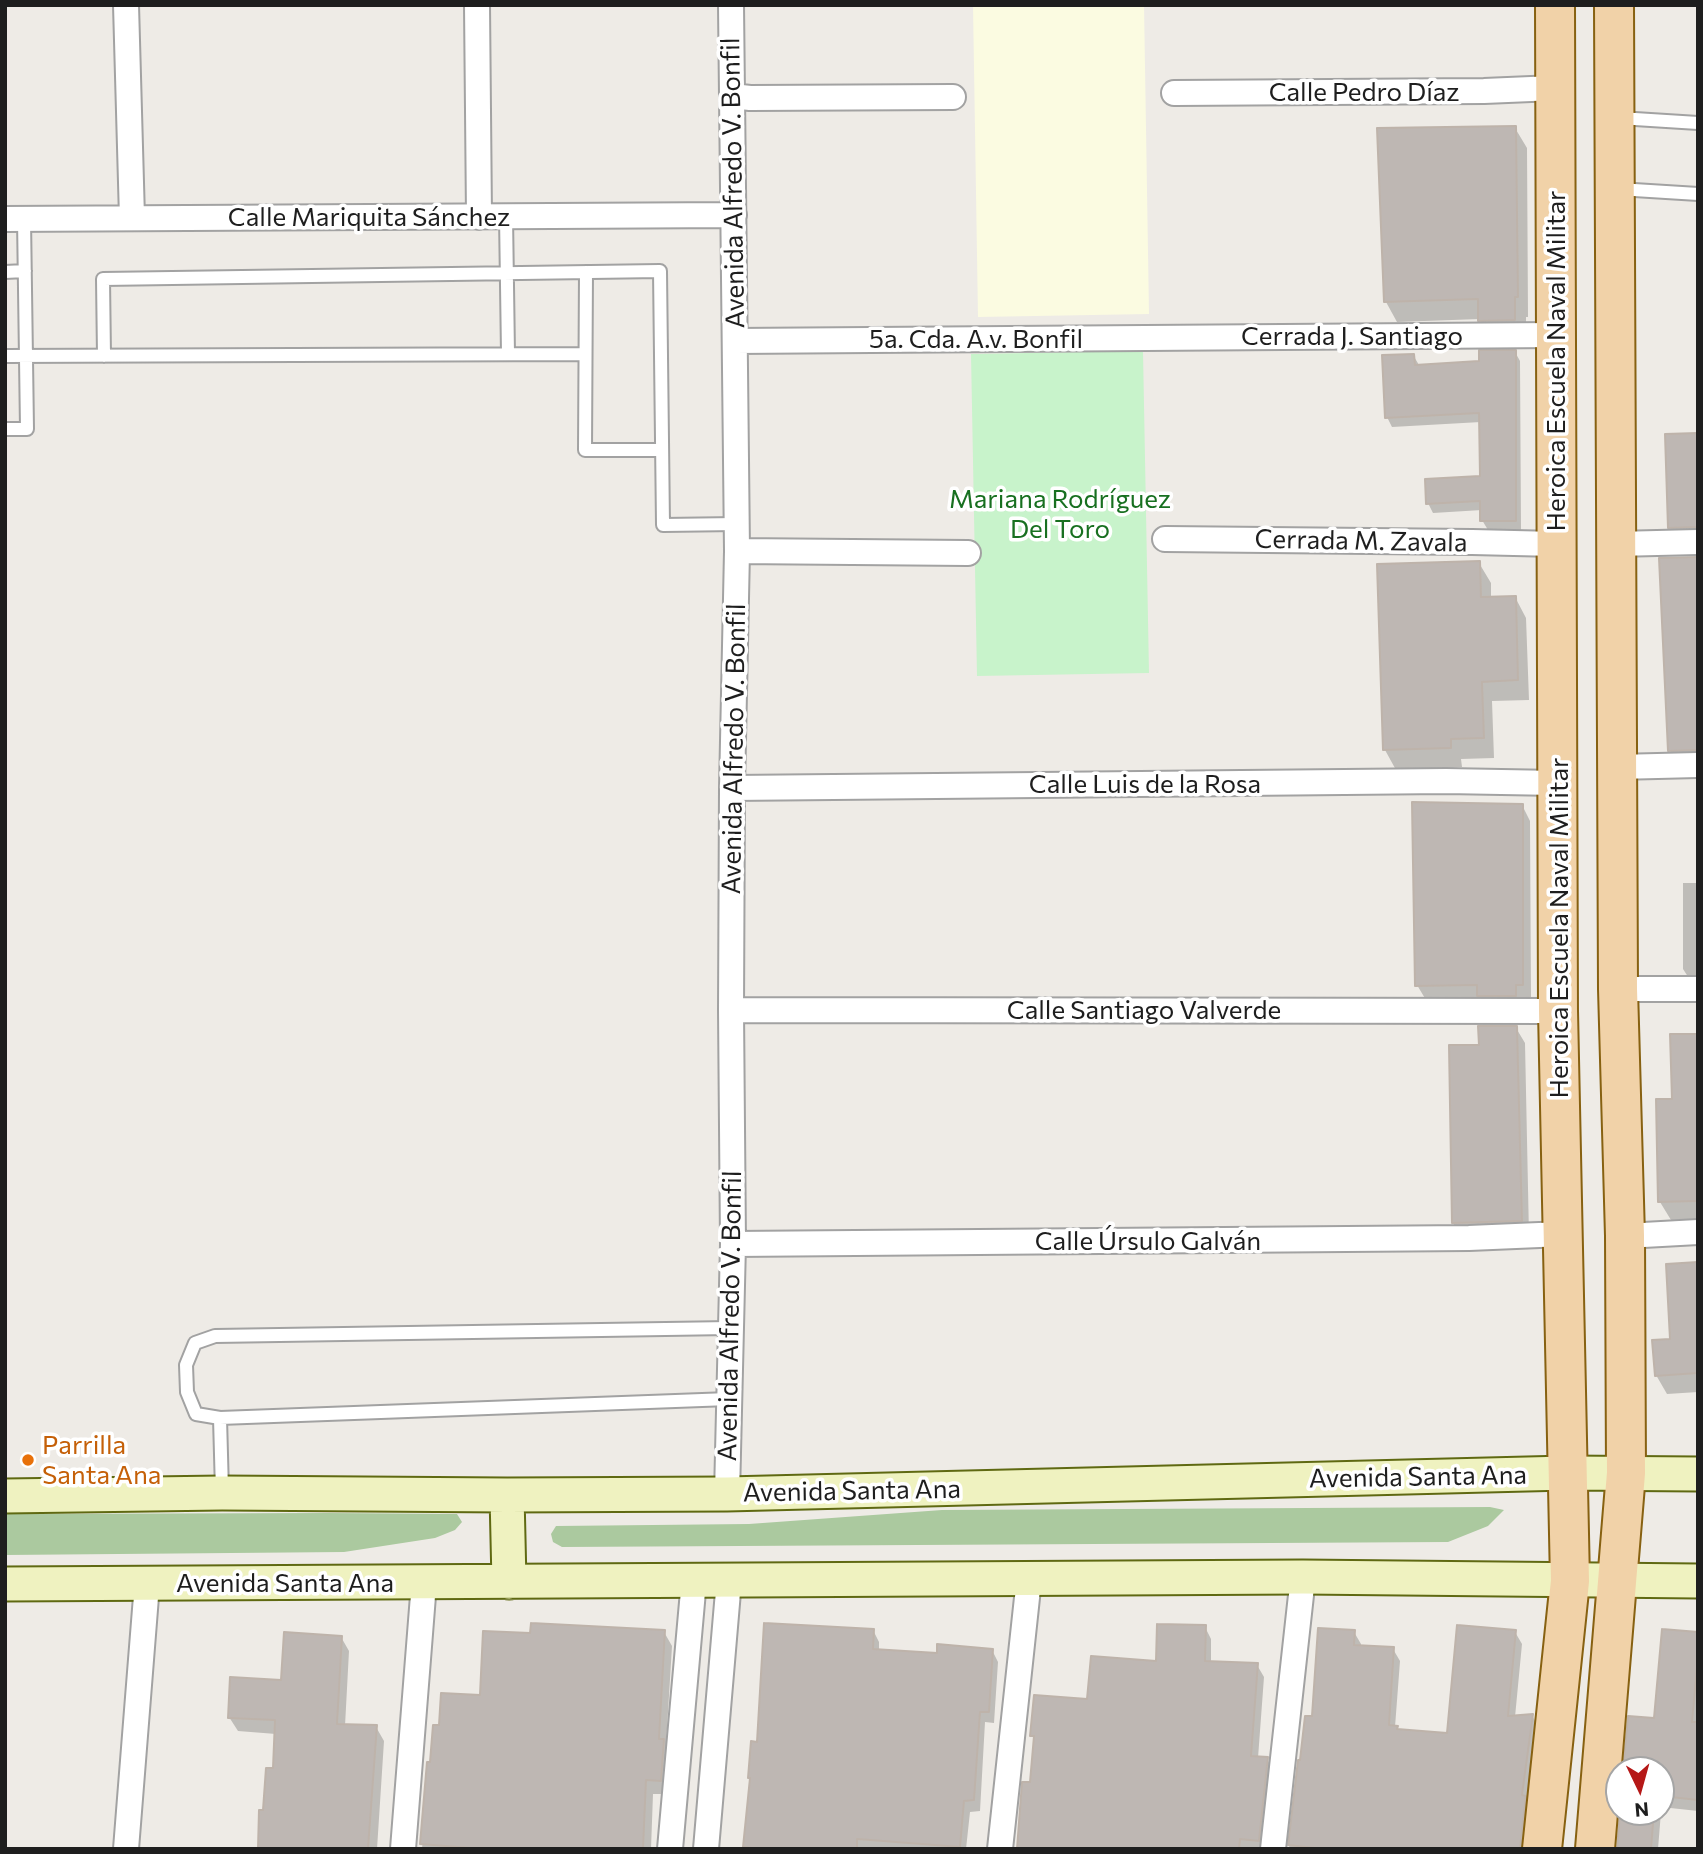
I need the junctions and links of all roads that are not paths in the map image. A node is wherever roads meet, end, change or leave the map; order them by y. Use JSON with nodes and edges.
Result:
{"nodes":[{"id":1,"x":126,"y":5,"type":"edge"},
{"id":2,"x":477,"y":5,"type":"edge"},
{"id":3,"x":731,"y":5,"type":"edge"},
{"id":4,"x":1555,"y":5,"type":"edge"},
{"id":5,"x":1614,"y":5,"type":"edge"},
{"id":6,"x":1555,"y":88,"type":"junction"},
{"id":7,"x":1174,"y":93,"type":"dead end"},
{"id":8,"x":732,"y":96,"type":"junction"},
{"id":9,"x":953,"y":97,"type":"dead end"},
{"id":10,"x":1615,"y":117,"type":"junction"},
{"id":11,"x":1698,"y":123,"type":"edge"},
{"id":12,"x":1614,"y":188,"type":"junction"},
{"id":13,"x":1698,"y":194,"type":"edge"},
{"id":14,"x":733,"y":215,"type":"junction"},
{"id":15,"x":506,"y":216,"type":"junction"},
{"id":16,"x":479,"y":217,"type":"junction"},
{"id":17,"x":132,"y":218,"type":"junction"},
{"id":18,"x":15,"y":219,"type":"edge"},
{"id":19,"x":25,"y":271,"type":"junction"},
{"id":20,"x":5,"y":272,"type":"edge"},
{"id":21,"x":586,"y":272,"type":"junction"},
{"id":22,"x":506,"y":273,"type":"junction"},
{"id":23,"x":1556,"y":335,"type":"junction"},
{"id":24,"x":1148,"y":338,"type":"joint"},
{"id":25,"x":736,"y":341,"type":"junction"},
{"id":26,"x":508,"y":354,"type":"junction"},
{"id":27,"x":586,"y":354,"type":"junction"},
{"id":28,"x":5,"y":356,"type":"edge"},
{"id":29,"x":26,"y":356,"type":"junction"},
{"id":30,"x":104,"y":356,"type":"junction"},
{"id":31,"x":5,"y":429,"type":"edge"},
{"id":32,"x":662,"y":450,"type":"junction"},
{"id":33,"x":737,"y":524,"type":"junction"},
{"id":34,"x":1165,"y":538,"type":"dead end"},
{"id":35,"x":1698,"y":542,"type":"edge"},
{"id":36,"x":1556,"y":544,"type":"junction"},
{"id":37,"x":1616,"y":544,"type":"junction"},
{"id":38,"x":737,"y":551,"type":"junction"},
{"id":39,"x":968,"y":553,"type":"dead end"},
{"id":40,"x":1698,"y":765,"type":"edge"},
{"id":41,"x":1617,"y":766,"type":"junction"},
{"id":42,"x":1557,"y":783,"type":"junction"},
{"id":43,"x":732,"y":788,"type":"junction"},
{"id":44,"x":1618,"y":989,"type":"junction"},
{"id":45,"x":1698,"y":989,"type":"edge"},
{"id":46,"x":731,"y":1010,"type":"junction"},
{"id":47,"x":1558,"y":1011,"type":"junction"},
{"id":48,"x":1698,"y":1233,"type":"edge"},
{"id":49,"x":1563,"y":1234,"type":"junction"},
{"id":50,"x":1625,"y":1236,"type":"junction"},
{"id":51,"x":733,"y":1244,"type":"junction"},
{"id":52,"x":730,"y":1328,"type":"junction"},
{"id":53,"x":729,"y":1399,"type":"junction"},
{"id":54,"x":219,"y":1418,"type":"junction"},
{"id":55,"x":1567,"y":1473,"type":"junction"},
{"id":56,"x":1626,"y":1473,"type":"junction"},
{"id":57,"x":1698,"y":1474,"type":"edge"},
{"id":58,"x":222,"y":1493,"type":"junction"},
{"id":59,"x":727,"y":1494,"type":"junction"},
{"id":60,"x":507,"y":1495,"type":"junction"},
{"id":61,"x":5,"y":1496,"type":"edge"},
{"id":62,"x":1303,"y":1577,"type":"junction"},
{"id":63,"x":1029,"y":1578,"type":"junction"},
{"id":64,"x":694,"y":1580,"type":"junction"},
{"id":65,"x":729,"y":1580,"type":"junction"},
{"id":66,"x":1617,"y":1580,"type":"junction"},
{"id":67,"x":1570,"y":1581,"type":"junction"},
{"id":68,"x":1698,"y":1581,"type":"edge"},
{"id":69,"x":509,"y":1582,"type":"junction"},
{"id":70,"x":424,"y":1583,"type":"junction"},
{"id":71,"x":5,"y":1584,"type":"edge"},
{"id":72,"x":147,"y":1584,"type":"junction"},
{"id":73,"x":126,"y":1849,"type":"edge"},
{"id":74,"x":403,"y":1849,"type":"edge"},
{"id":75,"x":670,"y":1849,"type":"edge"},
{"id":76,"x":706,"y":1849,"type":"edge"},
{"id":77,"x":1000,"y":1849,"type":"edge"},
{"id":78,"x":1273,"y":1849,"type":"edge"},
{"id":79,"x":1542,"y":1849,"type":"edge"},
{"id":80,"x":1595,"y":1849,"type":"edge"}],
"edges":[{"from":1,"to":17,"type":"street"},
{"from":2,"to":16,"type":"street"},
{"from":3,"to":8,"type":"street","name":"Avenida Alfredo V. Bonfil"},
{"from":4,"to":6,"type":"main road","name":"Heroica Escuela Naval Militar"},
{"from":5,"to":10,"type":"main road"},
{"from":6,"to":7,"type":"street","name":"Calle Pedro Díaz"},
{"from":6,"to":23,"type":"main road","name":"Heroica Escuela Naval Militar"},
{"from":8,"to":9,"type":"street"},
{"from":8,"to":14,"type":"street","name":"Avenida Alfredo V. Bonfil"},
{"from":10,"to":11,"type":"lane"},
{"from":10,"to":12,"type":"main road"},
{"from":12,"to":13,"type":"lane"},
{"from":12,"to":37,"type":"main road"},
{"from":14,"to":15,"type":"street","name":"Calle Mariquita Sánchez"},
{"from":14,"to":25,"type":"street","name":"Avenida Alfredo V. Bonfil"},
{"from":15,"to":16,"type":"street","name":"Calle Mariquita Sánchez"},
{"from":15,"to":22,"type":"lane"},
{"from":16,"to":17,"type":"street","name":"Calle Mariquita Sánchez"},
{"from":17,"to":18,"type":"street","name":"Calle Mariquita Sánchez"},
{"from":18,"to":19,"type":"lane"},
{"from":19,"to":20,"type":"lane"},
{"from":19,"to":29,"type":"lane"},
{"from":21,"to":22,"type":"lane"},
{"from":21,"to":27,"type":"lane"},
{"from":21,"to":32,"type":"lane"},
{"from":22,"to":26,"type":"lane"},
{"from":22,"to":30,"type":"lane"},
{"from":23,"to":24,"type":"street","name":"Cerrada J. Santiago"},
{"from":23,"to":36,"type":"main road","name":"Heroica Escuela Naval Militar"},
{"from":24,"to":25,"type":"street","name":"5a. Cda. A.v. Bonfil"},
{"from":25,"to":33,"type":"street","name":"Avenida Alfredo V. Bonfil"},
{"from":26,"to":27,"type":"lane"},
{"from":26,"to":30,"type":"lane"},
{"from":27,"to":32,"type":"lane"},
{"from":28,"to":29,"type":"lane"},
{"from":29,"to":30,"type":"lane"},
{"from":29,"to":31,"type":"lane"},
{"from":32,"to":33,"type":"lane"},
{"from":33,"to":38,"type":"street","name":"Avenida Alfredo V. Bonfil"},
{"from":34,"to":36,"type":"street","name":"Cerrada M. Zavala"},
{"from":35,"to":37,"type":"street"},
{"from":36,"to":42,"type":"main road","name":"Heroica Escuela Naval Militar"},
{"from":37,"to":41,"type":"main road"},
{"from":38,"to":39,"type":"street"},
{"from":38,"to":43,"type":"street","name":"Avenida Alfredo V. Bonfil"},
{"from":40,"to":41,"type":"street"},
{"from":41,"to":44,"type":"main road"},
{"from":42,"to":43,"type":"street","name":"Calle Luis de la Rosa"},
{"from":42,"to":47,"type":"main road","name":"Heroica Escuela Naval Militar"},
{"from":43,"to":46,"type":"street","name":"Avenida Alfredo V. Bonfil"},
{"from":44,"to":45,"type":"street"},
{"from":44,"to":50,"type":"main road"},
{"from":46,"to":47,"type":"street","name":"Calle Santiago Valverde"},
{"from":46,"to":51,"type":"street","name":"Avenida Alfredo V. Bonfil"},
{"from":47,"to":49,"type":"main road","name":"Heroica Escuela Naval Militar"},
{"from":48,"to":50,"type":"street"},
{"from":49,"to":51,"type":"street","name":"Calle Úrsulo Galván"},
{"from":49,"to":55,"type":"main road","name":"Heroica Escuela Naval Militar"},
{"from":50,"to":56,"type":"main road"},
{"from":51,"to":52,"type":"street","name":"Avenida Alfredo V. Bonfil"},
{"from":52,"to":53,"type":"street","name":"Avenida Alfredo V. Bonfil"},
{"from":52,"to":54,"type":"lane"},
{"from":53,"to":54,"type":"lane"},
{"from":53,"to":59,"type":"street","name":"Avenida Alfredo V. Bonfil"},
{"from":54,"to":58,"type":"lane"},
{"from":55,"to":56,"type":"main road","name":"Avenida Santa Ana"},
{"from":55,"to":59,"type":"main road","name":"Avenida Santa Ana"},
{"from":55,"to":67,"type":"main road","name":"Heroica Escuela Naval Militar"},
{"from":56,"to":57,"type":"main road","name":"Avenida Santa Ana"},
{"from":56,"to":66,"type":"main road"},
{"from":58,"to":60,"type":"main road","name":"Avenida Santa Ana"},
{"from":58,"to":61,"type":"main road","name":"Avenida Santa Ana"},
{"from":59,"to":60,"type":"main road","name":"Avenida Santa Ana"},
{"from":60,"to":69,"type":"main road"},
{"from":62,"to":63,"type":"main road","name":"Avenida Santa Ana"},
{"from":62,"to":67,"type":"main road","name":"Avenida Santa Ana"},
{"from":62,"to":78,"type":"street"},
{"from":63,"to":65,"type":"main road","name":"Avenida Santa Ana"},
{"from":63,"to":77,"type":"street"},
{"from":64,"to":65,"type":"main road","name":"Avenida Santa Ana"},
{"from":64,"to":69,"type":"main road","name":"Avenida Santa Ana"},
{"from":64,"to":75,"type":"street"},
{"from":65,"to":76,"type":"street"},
{"from":66,"to":67,"type":"main road","name":"Avenida Santa Ana"},
{"from":66,"to":68,"type":"main road","name":"Avenida Santa Ana"},
{"from":66,"to":80,"type":"main road"},
{"from":67,"to":79,"type":"main road","name":"Heroica Escuela Naval Militar"},
{"from":69,"to":70,"type":"main road","name":"Avenida Santa Ana"},
{"from":70,"to":72,"type":"main road","name":"Avenida Santa Ana"},
{"from":70,"to":74,"type":"street"},
{"from":71,"to":72,"type":"main road","name":"Avenida Santa Ana"},
{"from":72,"to":73,"type":"street"}]}
